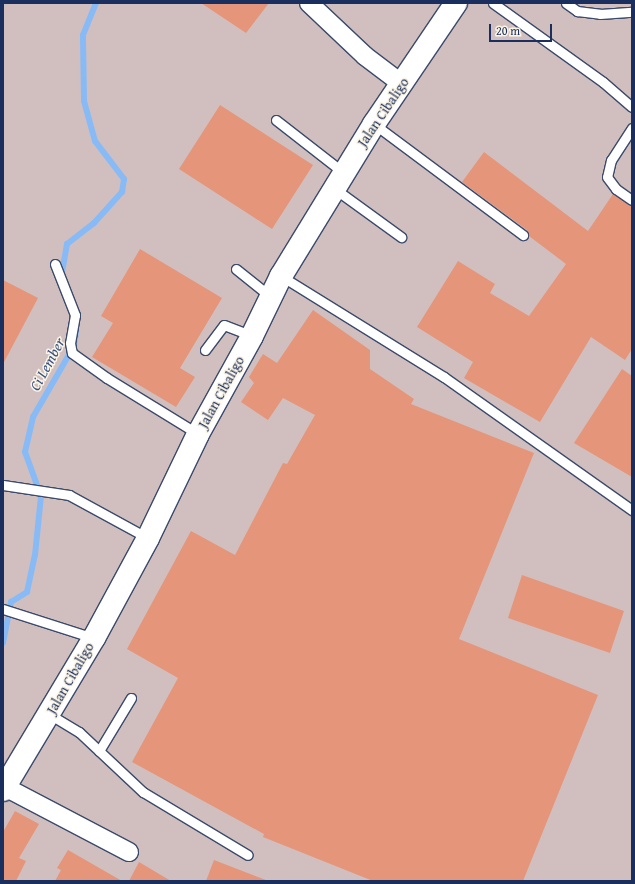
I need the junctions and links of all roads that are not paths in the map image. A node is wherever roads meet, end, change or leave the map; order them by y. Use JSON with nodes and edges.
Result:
{"nodes":[{"id":1,"x":309,"y":3,"type":"edge"},
{"id":2,"x":456,"y":3,"type":"edge"},
{"id":3,"x":493,"y":3,"type":"edge"},
{"id":4,"x":566,"y":3,"type":"edge"},
{"id":5,"x":632,"y":12,"type":"edge"},
{"id":6,"x":402,"y":84,"type":"junction"},
{"id":7,"x":632,"y":107,"type":"edge"},
{"id":8,"x":276,"y":120,"type":"dead end"},
{"id":9,"x":374,"y":124,"type":"junction"},
{"id":10,"x":632,"y":128,"type":"edge"},
{"id":11,"x":339,"y":181,"type":"junction"},
{"id":12,"x":632,"y":200,"type":"edge"},
{"id":13,"x":523,"y":235,"type":"dead end"},
{"id":14,"x":402,"y":237,"type":"dead end"},
{"id":15,"x":55,"y":264,"type":"dead end"},
{"id":16,"x":236,"y":269,"type":"dead end"},
{"id":17,"x":281,"y":276,"type":"junction"},
{"id":18,"x":271,"y":297,"type":"junction"},
{"id":19,"x":252,"y":336,"type":"junction"},
{"id":20,"x":205,"y":350,"type":"dead end"},
{"id":21,"x":198,"y":434,"type":"junction"},
{"id":22,"x":3,"y":485,"type":"edge"},
{"id":23,"x":632,"y":510,"type":"edge"},
{"id":24,"x":148,"y":538,"type":"junction"},
{"id":25,"x":3,"y":609,"type":"edge"},
{"id":26,"x":94,"y":638,"type":"junction"},
{"id":27,"x":131,"y":698,"type":"dead end"},
{"id":28,"x":50,"y":714,"type":"junction"},
{"id":29,"x":99,"y":751,"type":"junction"},
{"id":30,"x":4,"y":789,"type":"edge"},
{"id":31,"x":129,"y":852,"type":"dead end"},
{"id":32,"x":248,"y":856,"type":"dead end"}],
"edges":[{"from":1,"to":6,"type":"street"},
{"from":2,"to":6,"type":"main road","name":"Jalan Cibaligo"},
{"from":3,"to":7,"type":"lane"},
{"from":4,"to":5,"type":"lane"},
{"from":6,"to":9,"type":"main road","name":"Jalan Cibaligo"},
{"from":8,"to":11,"type":"lane"},
{"from":9,"to":11,"type":"main road","name":"Jalan Cibaligo"},
{"from":9,"to":13,"type":"lane"},
{"from":10,"to":12,"type":"lane"},
{"from":11,"to":14,"type":"lane"},
{"from":11,"to":17,"type":"main road","name":"Jalan Cibaligo"},
{"from":15,"to":21,"type":"lane"},
{"from":16,"to":18,"type":"lane"},
{"from":17,"to":18,"type":"main road","name":"Jalan Cibaligo"},
{"from":17,"to":23,"type":"lane"},
{"from":18,"to":19,"type":"main road","name":"Jalan Cibaligo"},
{"from":19,"to":20,"type":"lane"},
{"from":19,"to":21,"type":"main road","name":"Jalan Cibaligo"},
{"from":21,"to":24,"type":"main road","name":"Jalan Cibaligo"},
{"from":22,"to":24,"type":"lane"},
{"from":24,"to":26,"type":"main road","name":"Jalan Cibaligo"},
{"from":25,"to":26,"type":"lane"},
{"from":26,"to":28,"type":"main road","name":"Jalan Cibaligo"},
{"from":27,"to":29,"type":"lane"},
{"from":28,"to":29,"type":"lane"},
{"from":28,"to":30,"type":"main road","name":"Jalan Cibaligo"},
{"from":29,"to":32,"type":"lane"},
{"from":30,"to":31,"type":"street"}]}
